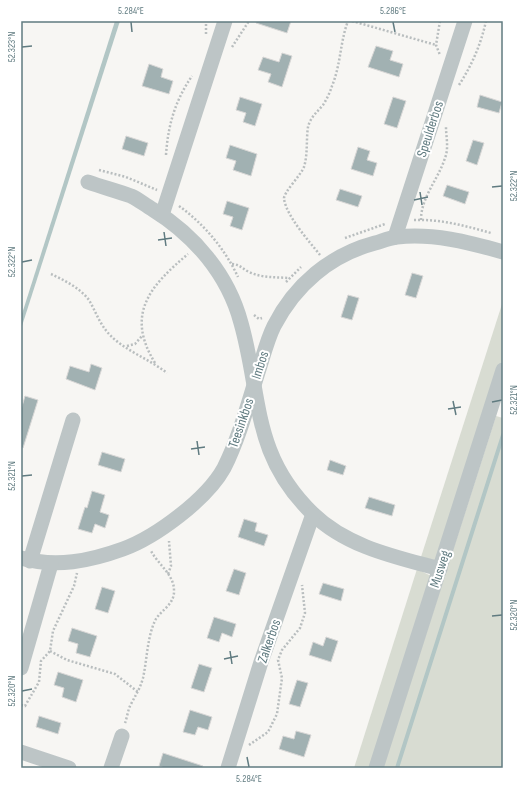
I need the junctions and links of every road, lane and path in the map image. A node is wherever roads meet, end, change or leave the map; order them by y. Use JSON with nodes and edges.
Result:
{"nodes":[{"id":1,"x":225,"y":21,"type":"edge"},
{"id":2,"x":348,"y":21,"type":"edge"},
{"id":3,"x":352,"y":21,"type":"edge"},
{"id":4,"x":465,"y":21,"type":"edge"},
{"id":5,"x":486,"y":21,"type":"edge"},
{"id":6,"x":436,"y":45,"type":"dead end"},
{"id":7,"x":456,"y":91,"type":"dead end"},
{"id":8,"x":446,"y":124,"type":"dead end"},
{"id":9,"x":88,"y":182,"type":"dead end"},
{"id":10,"x":168,"y":198,"type":"junction"},
{"id":11,"x":162,"y":215,"type":"junction"},
{"id":12,"x":421,"y":220,"type":"junction"},
{"id":13,"x":400,"y":221,"type":"junction"},
{"id":14,"x":494,"y":234,"type":"dead end"},
{"id":15,"x":396,"y":237,"type":"junction"},
{"id":16,"x":423,"y":237,"type":"junction"},
{"id":17,"x":340,"y":240,"type":"dead end"},
{"id":18,"x":198,"y":246,"type":"junction"},
{"id":19,"x":503,"y":252,"type":"edge"},
{"id":20,"x":323,"y":256,"type":"junction"},
{"id":21,"x":313,"y":258,"type":"dead end"},
{"id":22,"x":307,"y":262,"type":"dead end"},
{"id":23,"x":232,"y":264,"type":"junction"},
{"id":24,"x":51,"y":274,"type":"dead end"},
{"id":25,"x":289,"y":278,"type":"junction"},
{"id":26,"x":241,"y":282,"type":"dead end"},
{"id":27,"x":285,"y":284,"type":"dead end"},
{"id":28,"x":252,"y":309,"type":"dead end"},
{"id":29,"x":264,"y":315,"type":"dead end"},
{"id":30,"x":142,"y":336,"type":"junction"},
{"id":31,"x":127,"y":347,"type":"junction"},
{"id":32,"x":155,"y":363,"type":"junction"},
{"id":33,"x":503,"y":370,"type":"edge"},
{"id":34,"x":166,"y":373,"type":"dead end"},
{"id":35,"x":253,"y":387,"type":"junction"},
{"id":36,"x":73,"y":420,"type":"dead end"},
{"id":37,"x":313,"y":514,"type":"junction"},
{"id":38,"x":175,"y":537,"type":"dead end"},
{"id":39,"x":169,"y":541,"type":"junction"},
{"id":40,"x":163,"y":544,"type":"dead end"},
{"id":41,"x":157,"y":548,"type":"dead end"},
{"id":42,"x":151,"y":551,"type":"junction"},
{"id":43,"x":145,"y":554,"type":"dead end"},
{"id":44,"x":26,"y":559,"type":"edge"},
{"id":45,"x":51,"y":564,"type":"junction"},
{"id":46,"x":440,"y":569,"type":"junction"},
{"id":47,"x":82,"y":573,"type":"dead end"},
{"id":48,"x":168,"y":574,"type":"junction"},
{"id":49,"x":301,"y":578,"type":"dead end"},
{"id":50,"x":50,"y":652,"type":"junction"},
{"id":51,"x":21,"y":668,"type":"edge"},
{"id":52,"x":138,"y":692,"type":"junction"},
{"id":53,"x":21,"y":705,"type":"edge"},
{"id":54,"x":122,"y":736,"type":"joint"},
{"id":55,"x":245,"y":748,"type":"dead end"},
{"id":56,"x":21,"y":752,"type":"edge"},
{"id":57,"x":69,"y":768,"type":"edge"},
{"id":58,"x":111,"y":768,"type":"edge"},
{"id":59,"x":228,"y":768,"type":"edge"},
{"id":60,"x":376,"y":768,"type":"edge"}],
"edges":[{"from":1,"to":10,"type":"street"},
{"from":2,"to":20,"type":"path"},
{"from":3,"to":6,"type":"path"},
{"from":4,"to":13,"type":"street","name":"Speulderbos"},
{"from":5,"to":7,"type":"path"},
{"from":8,"to":12,"type":"path"},
{"from":9,"to":11,"type":"street","name":"Teesinkbos"},
{"from":10,"to":11,"type":"street"},
{"from":10,"to":23,"type":"path"},
{"from":11,"to":18,"type":"street","name":"Teesinkbos"},
{"from":12,"to":13,"type":"path"},
{"from":12,"to":14,"type":"path"},
{"from":12,"to":16,"type":"path"},
{"from":13,"to":15,"type":"street","name":"Speulderbos"},
{"from":13,"to":17,"type":"path"},
{"from":15,"to":16,"type":"street","name":"Imbos"},
{"from":15,"to":20,"type":"street","name":"Imbos"},
{"from":16,"to":19,"type":"street","name":"Imbos"},
{"from":18,"to":30,"type":"path"},
{"from":18,"to":35,"type":"street","name":"Teesinkbos"},
{"from":20,"to":21,"type":"path"},
{"from":20,"to":35,"type":"street","name":"Imbos"},
{"from":22,"to":25,"type":"path"},
{"from":23,"to":25,"type":"path"},
{"from":23,"to":26,"type":"path"},
{"from":24,"to":31,"type":"path"},
{"from":25,"to":27,"type":"path"},
{"from":28,"to":29,"type":"path"},
{"from":30,"to":31,"type":"path"},
{"from":30,"to":32,"type":"path"},
{"from":31,"to":32,"type":"path"},
{"from":32,"to":34,"type":"path"},
{"from":33,"to":46,"type":"street","name":"Musweg"},
{"from":35,"to":37,"type":"street","name":"Imbos"},
{"from":35,"to":45,"type":"street","name":"Teesinkbos"},
{"from":36,"to":44,"type":"street","name":"Teesinkbos"},
{"from":37,"to":46,"type":"street","name":"Imbos"},
{"from":37,"to":59,"type":"street","name":"Zalkerbos"},
{"from":38,"to":39,"type":"path"},
{"from":39,"to":40,"type":"path"},
{"from":39,"to":48,"type":"path"},
{"from":41,"to":42,"type":"path"},
{"from":42,"to":43,"type":"path"},
{"from":42,"to":48,"type":"path"},
{"from":44,"to":45,"type":"street","name":"Teesinkbos"},
{"from":45,"to":51,"type":"street"},
{"from":46,"to":60,"type":"street","name":"Musweg"},
{"from":47,"to":50,"type":"path"},
{"from":48,"to":52,"type":"path"},
{"from":49,"to":55,"type":"path"},
{"from":50,"to":52,"type":"path"},
{"from":50,"to":53,"type":"path"},
{"from":52,"to":54,"type":"path"},
{"from":54,"to":58,"type":"street"},
{"from":56,"to":57,"type":"street"}]}
